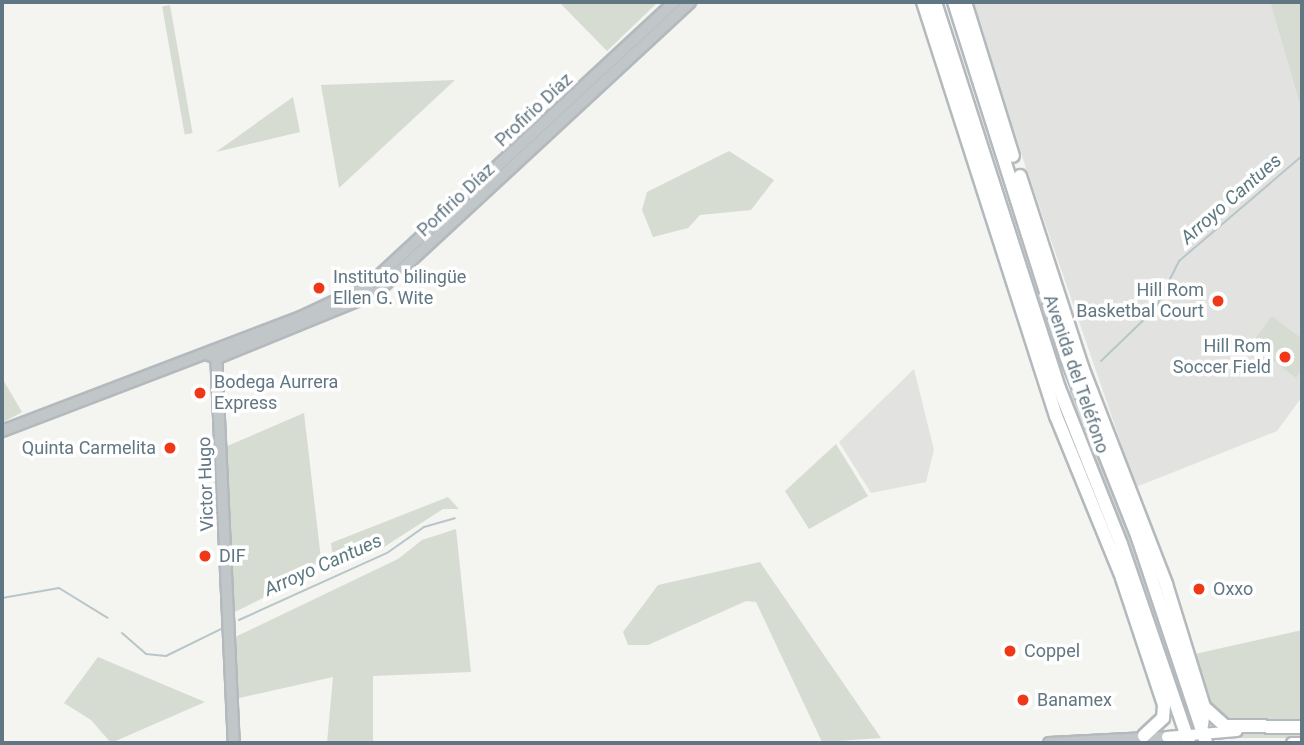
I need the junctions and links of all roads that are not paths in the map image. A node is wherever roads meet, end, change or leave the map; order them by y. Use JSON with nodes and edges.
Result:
{"nodes":[{"id":1,"x":675,"y":2,"type":"edge"},
{"id":2,"x":690,"y":2,"type":"edge"},
{"id":3,"x":923,"y":2,"type":"edge"},
{"id":4,"x":935,"y":2,"type":"edge"},
{"id":5,"x":954,"y":2,"type":"edge"},
{"id":6,"x":965,"y":2,"type":"edge"},
{"id":7,"x":942,"y":41,"type":"junction"},
{"id":8,"x":1055,"y":300,"type":"junction"},
{"id":9,"x":1033,"y":310,"type":"junction"},
{"id":10,"x":273,"y":328,"type":"joint"},
{"id":11,"x":213,"y":354,"type":"junction"},
{"id":12,"x":1048,"y":372,"type":"junction"},
{"id":13,"x":1075,"y":382,"type":"junction"},
{"id":14,"x":1054,"y":391,"type":"junction"},
{"id":15,"x":2,"y":431,"type":"edge"},
{"id":16,"x":1143,"y":536,"type":"junction"},
{"id":17,"x":1186,"y":661,"type":"junction"},
{"id":18,"x":1158,"y":669,"type":"junction"},
{"id":19,"x":1204,"y":708,"type":"junction"},
{"id":20,"x":1302,"y":727,"type":"edge"},
{"id":21,"x":1204,"y":735,"type":"edge"},
{"id":22,"x":1144,"y":736,"type":"junction"},
{"id":23,"x":1167,"y":737,"type":"joint"},
{"id":24,"x":1187,"y":739,"type":"edge"},
{"id":25,"x":234,"y":743,"type":"edge"},
{"id":26,"x":1049,"y":743,"type":"edge"},
{"id":27,"x":1292,"y":743,"type":"edge"},
{"id":28,"x":1302,"y":743,"type":"edge"}],
"edges":[{"from":1,"to":10,"type":"street","name":"Profirio Díaz"},
{"from":2,"to":11,"type":"street","name":"Porfirio Díaz"},
{"from":3,"to":7,"type":"main road"},
{"from":4,"to":7,"type":"main road"},
{"from":5,"to":8,"type":"main road","name":"Avenida del Teléfono"},
{"from":6,"to":8,"type":"main road"},
{"from":7,"to":9,"type":"main road","name":"Avenida del Teléfono"},
{"from":7,"to":12,"type":"main road"},
{"from":8,"to":9,"type":"main road"},
{"from":8,"to":13,"type":"main road","name":"Avenida del Teléfono"},
{"from":8,"to":16,"type":"main road"},
{"from":9,"to":12,"type":"main road","name":"Avenida del Teléfono"},
{"from":10,"to":11,"type":"street","name":"Porfirio Díaz"},
{"from":11,"to":15,"type":"street","name":"Porfirio Díaz"},
{"from":11,"to":25,"type":"street","name":"Victor Hugo"},
{"from":12,"to":14,"type":"main road"},
{"from":13,"to":14,"type":"main road"},
{"from":13,"to":16,"type":"main road","name":"Avenida del Teléfono"},
{"from":14,"to":18,"type":"main road"},
{"from":16,"to":17,"type":"main road"},
{"from":17,"to":19,"type":"main road"},
{"from":17,"to":21,"type":"main road"},
{"from":18,"to":22,"type":"main road"},
{"from":18,"to":24,"type":"main road"},
{"from":19,"to":20,"type":"main road"},
{"from":19,"to":21,"type":"main road"},
{"from":20,"to":21,"type":"main road"},
{"from":21,"to":24,"type":"main road"},
{"from":22,"to":23,"type":"street"},
{"from":22,"to":26,"type":"street"},
{"from":23,"to":24,"type":"main road"},
{"from":27,"to":28,"type":"main road"}]}
